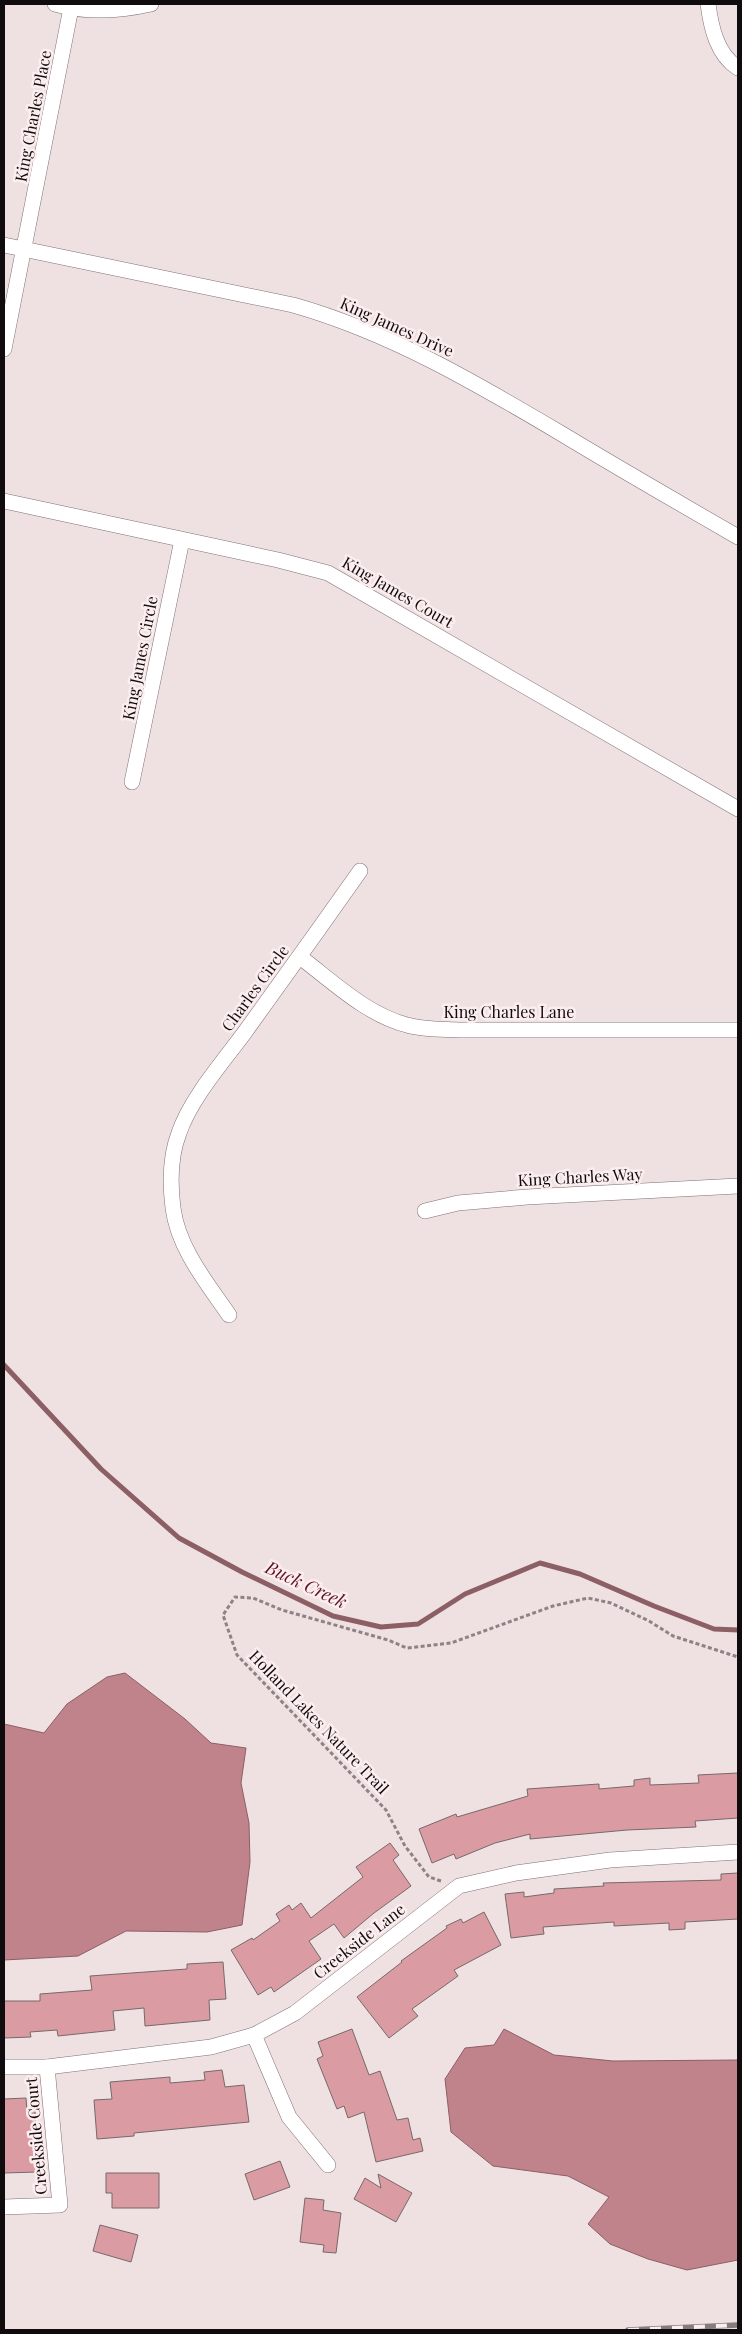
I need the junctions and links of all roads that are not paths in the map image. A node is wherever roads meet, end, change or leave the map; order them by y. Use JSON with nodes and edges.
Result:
{"nodes":[{"id":1,"x":55,"y":4,"type":"edge"},
{"id":2,"x":152,"y":4,"type":"edge"},
{"id":3,"x":708,"y":4,"type":"edge"},
{"id":4,"x":71,"y":8,"type":"junction"},
{"id":5,"x":738,"y":68,"type":"edge"},
{"id":6,"x":4,"y":245,"type":"edge"},
{"id":7,"x":24,"y":249,"type":"junction"},
{"id":8,"x":4,"y":349,"type":"edge"},
{"id":9,"x":4,"y":502,"type":"edge"},
{"id":10,"x":738,"y":537,"type":"edge"},
{"id":11,"x":182,"y":540,"type":"junction"},
{"id":12,"x":132,"y":782,"type":"dead end"},
{"id":13,"x":738,"y":809,"type":"edge"},
{"id":14,"x":360,"y":871,"type":"dead end"},
{"id":15,"x":300,"y":957,"type":"junction"},
{"id":16,"x":738,"y":1030,"type":"edge"},
{"id":17,"x":738,"y":1186,"type":"edge"},
{"id":18,"x":425,"y":1211,"type":"dead end"},
{"id":19,"x":229,"y":1315,"type":"dead end"},
{"id":20,"x":738,"y":1852,"type":"edge"},
{"id":21,"x":254,"y":2035,"type":"junction"},
{"id":22,"x":4,"y":2067,"type":"edge"},
{"id":23,"x":47,"y":2068,"type":"junction"},
{"id":24,"x":328,"y":2165,"type":"dead end"},
{"id":25,"x":4,"y":2207,"type":"edge"}],
"edges":[{"from":1,"to":4,"type":"street"},
{"from":2,"to":4,"type":"street"},
{"from":3,"to":5,"type":"street"},
{"from":4,"to":7,"type":"street","name":"King Charles Place"},
{"from":6,"to":7,"type":"street","name":"King James Drive"},
{"from":7,"to":8,"type":"street","name":"King Charles Place"},
{"from":7,"to":10,"type":"street","name":"King James Drive"},
{"from":9,"to":11,"type":"street","name":"King James Court"},
{"from":11,"to":12,"type":"street","name":"King James Circle"},
{"from":11,"to":13,"type":"street","name":"King James Court"},
{"from":14,"to":15,"type":"street","name":"Charles Circle"},
{"from":15,"to":16,"type":"street","name":"King Charles Lane"},
{"from":15,"to":19,"type":"street","name":"Charles Circle"},
{"from":17,"to":18,"type":"street","name":"King Charles Way"},
{"from":20,"to":21,"type":"street","name":"Creekside Lane"},
{"from":21,"to":23,"type":"street","name":"Creekside Lane"},
{"from":21,"to":24,"type":"street"},
{"from":22,"to":23,"type":"street","name":"Creekside Lane"},
{"from":23,"to":25,"type":"street","name":"Creekside Court"}]}
